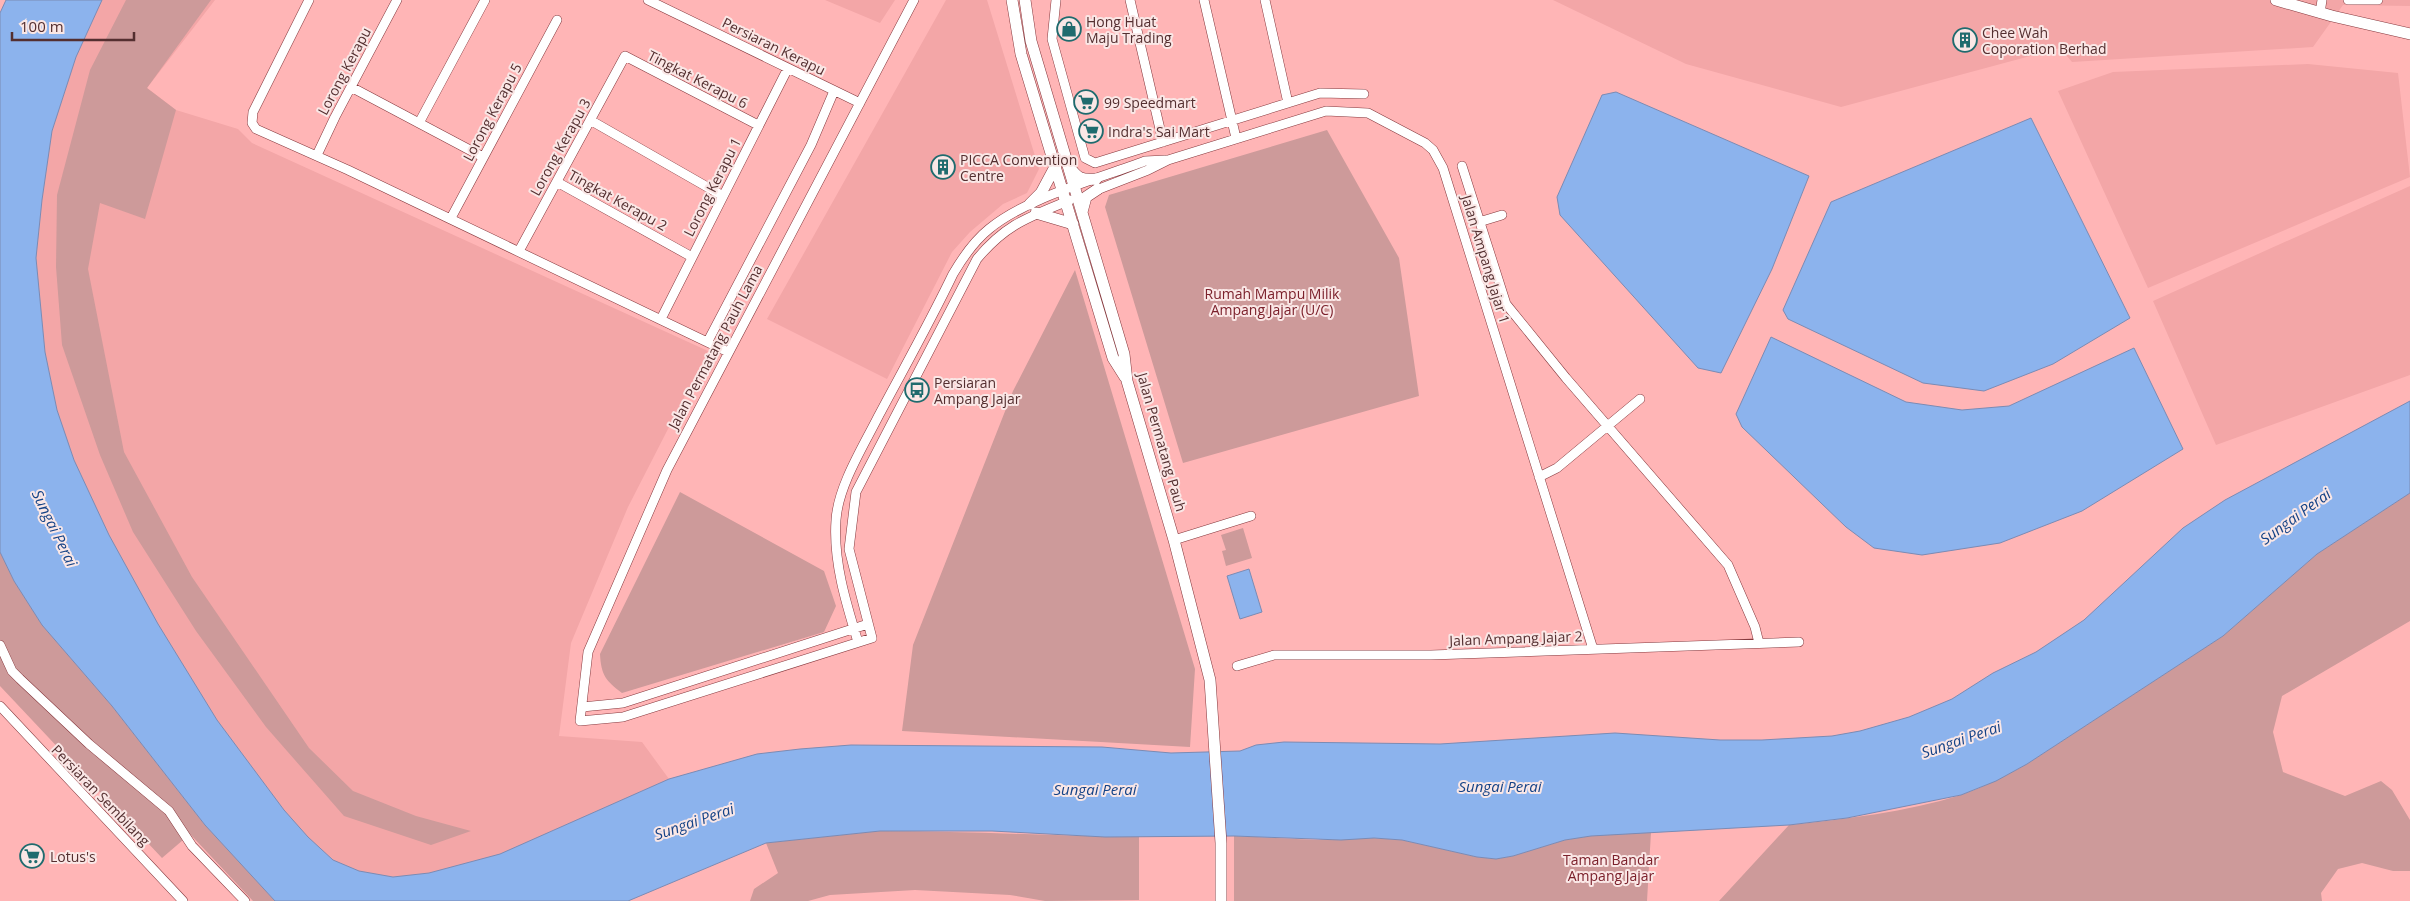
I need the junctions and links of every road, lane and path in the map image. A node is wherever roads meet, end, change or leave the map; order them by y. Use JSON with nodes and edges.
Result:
{"nodes":[{"id":1,"x":309,"y":0,"type":"edge"},
{"id":2,"x":397,"y":0,"type":"edge"},
{"id":3,"x":485,"y":0,"type":"edge"},
{"id":4,"x":648,"y":0,"type":"edge"},
{"id":5,"x":914,"y":0,"type":"edge"},
{"id":6,"x":1012,"y":0,"type":"edge"},
{"id":7,"x":1025,"y":0,"type":"edge"},
{"id":8,"x":1056,"y":0,"type":"edge"},
{"id":9,"x":1130,"y":0,"type":"edge"},
{"id":10,"x":1204,"y":0,"type":"edge"},
{"id":11,"x":1265,"y":0,"type":"edge"},
{"id":12,"x":2276,"y":0,"type":"edge"},
{"id":13,"x":2322,"y":0,"type":"edge"},
{"id":14,"x":2348,"y":0,"type":"edge"},
{"id":15,"x":2378,"y":0,"type":"edge"},
{"id":16,"x":2320,"y":13,"type":"junction"},
{"id":17,"x":558,"y":20,"type":"dead end"},
{"id":18,"x":2410,"y":34,"type":"edge"},
{"id":19,"x":625,"y":56,"type":"joint"},
{"id":20,"x":788,"y":68,"type":"junction"},
{"id":21,"x":351,"y":87,"type":"junction"},
{"id":22,"x":834,"y":91,"type":"junction"},
{"id":23,"x":1364,"y":94,"type":"dead end"},
{"id":24,"x":860,"y":103,"type":"junction"},
{"id":25,"x":1288,"y":103,"type":"junction"},
{"id":26,"x":590,"y":120,"type":"junction"},
{"id":27,"x":1232,"y":121,"type":"junction"},
{"id":28,"x":419,"y":123,"type":"junction"},
{"id":29,"x":758,"y":126,"type":"junction"},
{"id":30,"x":1236,"y":138,"type":"junction"},
{"id":31,"x":1163,"y":142,"type":"junction"},
{"id":32,"x":317,"y":155,"type":"junction"},
{"id":33,"x":483,"y":157,"type":"junction"},
{"id":34,"x":1061,"y":163,"type":"junction"},
{"id":35,"x":1462,"y":166,"type":"dead end"},
{"id":36,"x":557,"y":182,"type":"junction"},
{"id":37,"x":1097,"y":184,"type":"junction"},
{"id":38,"x":1070,"y":195,"type":"junction"},
{"id":39,"x":723,"y":196,"type":"junction"},
{"id":40,"x":1033,"y":209,"type":"junction"},
{"id":41,"x":1081,"y":214,"type":"junction"},
{"id":42,"x":1502,"y":215,"type":"dead end"},
{"id":43,"x":451,"y":218,"type":"junction"},
{"id":44,"x":1479,"y":222,"type":"junction"},
{"id":45,"x":1074,"y":224,"type":"junction"},
{"id":46,"x":519,"y":251,"type":"junction"},
{"id":47,"x":692,"y":257,"type":"junction"},
{"id":48,"x":660,"y":318,"type":"junction"},
{"id":49,"x":708,"y":341,"type":"junction"},
{"id":50,"x":728,"y":352,"type":"junction"},
{"id":51,"x":1127,"y":381,"type":"junction"},
{"id":52,"x":1640,"y":399,"type":"dead end"},
{"id":53,"x":1607,"y":426,"type":"junction"},
{"id":54,"x":1539,"y":477,"type":"junction"},
{"id":55,"x":1251,"y":516,"type":"dead end"},
{"id":56,"x":1174,"y":540,"type":"junction"},
{"id":57,"x":868,"y":624,"type":"junction"},
{"id":58,"x":854,"y":629,"type":"junction"},
{"id":59,"x":858,"y":642,"type":"junction"},
{"id":60,"x":1799,"y":642,"type":"dead end"},
{"id":61,"x":1759,"y":643,"type":"junction"},
{"id":62,"x":0,"y":645,"type":"edge"},
{"id":63,"x":1593,"y":648,"type":"junction"},
{"id":64,"x":1236,"y":666,"type":"dead end"},
{"id":65,"x":0,"y":706,"type":"edge"},
{"id":66,"x":582,"y":707,"type":"junction"},
{"id":67,"x":183,"y":901,"type":"edge"},
{"id":68,"x":245,"y":901,"type":"edge"},
{"id":69,"x":1221,"y":901,"type":"edge"}],
"edges":[{"from":1,"to":32,"type":"street"},
{"from":2,"to":21,"type":"street","name":"Lorong Kerapu"},
{"from":3,"to":28,"type":"street"},
{"from":4,"to":20,"type":"street","name":"Persiaran Kerapu"},
{"from":5,"to":24,"type":"street","name":"Jalan Permatang Pauh Lama"},
{"from":6,"to":34,"type":"main road"},
{"from":7,"to":34,"type":"main road","name":"Jalan Permatang Pauh"},
{"from":8,"to":31,"type":"street"},
{"from":9,"to":31,"type":"street"},
{"from":10,"to":27,"type":"street"},
{"from":11,"to":25,"type":"street"},
{"from":12,"to":16,"type":"main road"},
{"from":13,"to":16,"type":"street"},
{"from":14,"to":15,"type":"street"},
{"from":16,"to":18,"type":"main road"},
{"from":17,"to":33,"type":"street","name":"Lorong Kerapu 5"},
{"from":19,"to":26,"type":"street","name":"Lorong Kerapu 3"},
{"from":19,"to":29,"type":"street","name":"Tingkat Kerapu 6"},
{"from":20,"to":22,"type":"street","name":"Persiaran Kerapu"},
{"from":20,"to":29,"type":"street","name":"Lorong Kerapu 1"},
{"from":21,"to":28,"type":"street"},
{"from":21,"to":32,"type":"street","name":"Lorong Kerapu"},
{"from":22,"to":24,"type":"street","name":"Persiaran Kerapu"},
{"from":22,"to":49,"type":"street"},
{"from":23,"to":25,"type":"street"},
{"from":24,"to":50,"type":"street","name":"Jalan Permatang Pauh Lama"},
{"from":25,"to":27,"type":"street"},
{"from":26,"to":36,"type":"street","name":"Lorong Kerapu 3"},
{"from":26,"to":39,"type":"street"},
{"from":27,"to":30,"type":"street"},
{"from":27,"to":31,"type":"street"},
{"from":28,"to":33,"type":"street"},
{"from":29,"to":39,"type":"street","name":"Lorong Kerapu 1"},
{"from":30,"to":37,"type":"street","name":"Jalan Ampang Jajar 1"},
{"from":30,"to":54,"type":"street","name":"Jalan Ampang Jajar 1"},
{"from":32,"to":43,"type":"street"},
{"from":33,"to":43,"type":"street","name":"Lorong Kerapu 5"},
{"from":34,"to":37,"type":"main road"},
{"from":34,"to":38,"type":"main road","name":"Jalan Permatang Pauh"},
{"from":34,"to":40,"type":"main road"},
{"from":35,"to":44,"type":"street"},
{"from":36,"to":46,"type":"street","name":"Lorong Kerapu 3"},
{"from":36,"to":47,"type":"street","name":"Tingkat Kerapu 2"},
{"from":37,"to":38,"type":"street","name":"Jalan Ampang Jajar 1"},
{"from":37,"to":41,"type":"main road"},
{"from":38,"to":40,"type":"street"},
{"from":38,"to":41,"type":"main road","name":"Jalan Permatang Pauh"},
{"from":38,"to":45,"type":"main road"},
{"from":39,"to":47,"type":"street","name":"Lorong Kerapu 1"},
{"from":40,"to":45,"type":"main road"},
{"from":40,"to":57,"type":"street"},
{"from":40,"to":58,"type":"street"},
{"from":41,"to":51,"type":"main road","name":"Jalan Permatang Pauh"},
{"from":42,"to":44,"type":"street"},
{"from":43,"to":46,"type":"street"},
{"from":44,"to":53,"type":"street"},
{"from":45,"to":51,"type":"main road"},
{"from":46,"to":48,"type":"street"},
{"from":47,"to":48,"type":"street","name":"Lorong Kerapu 1"},
{"from":48,"to":49,"type":"street"},
{"from":49,"to":50,"type":"street"},
{"from":50,"to":66,"type":"street","name":"Jalan Permatang Pauh Lama"},
{"from":51,"to":56,"type":"main road","name":"Jalan Permatang Pauh"},
{"from":52,"to":53,"type":"street"},
{"from":53,"to":54,"type":"street"},
{"from":53,"to":61,"type":"street"},
{"from":54,"to":63,"type":"street","name":"Jalan Ampang Jajar 1"},
{"from":55,"to":56,"type":"street"},
{"from":56,"to":69,"type":"main road","name":"Jalan Permatang Pauh"},
{"from":57,"to":58,"type":"street"},
{"from":57,"to":59,"type":"street"},
{"from":58,"to":59,"type":"street"},
{"from":58,"to":66,"type":"street"},
{"from":59,"to":66,"type":"street","name":"Jalan Permatang Pauh Lama"},
{"from":60,"to":61,"type":"street","name":"Jalan Ampang Jajar 2"},
{"from":61,"to":63,"type":"street","name":"Jalan Ampang Jajar 2"},
{"from":62,"to":68,"type":"street"},
{"from":63,"to":64,"type":"street","name":"Jalan Ampang Jajar 2"},
{"from":65,"to":67,"type":"street","name":"Persiaran Sembilang"}]}
